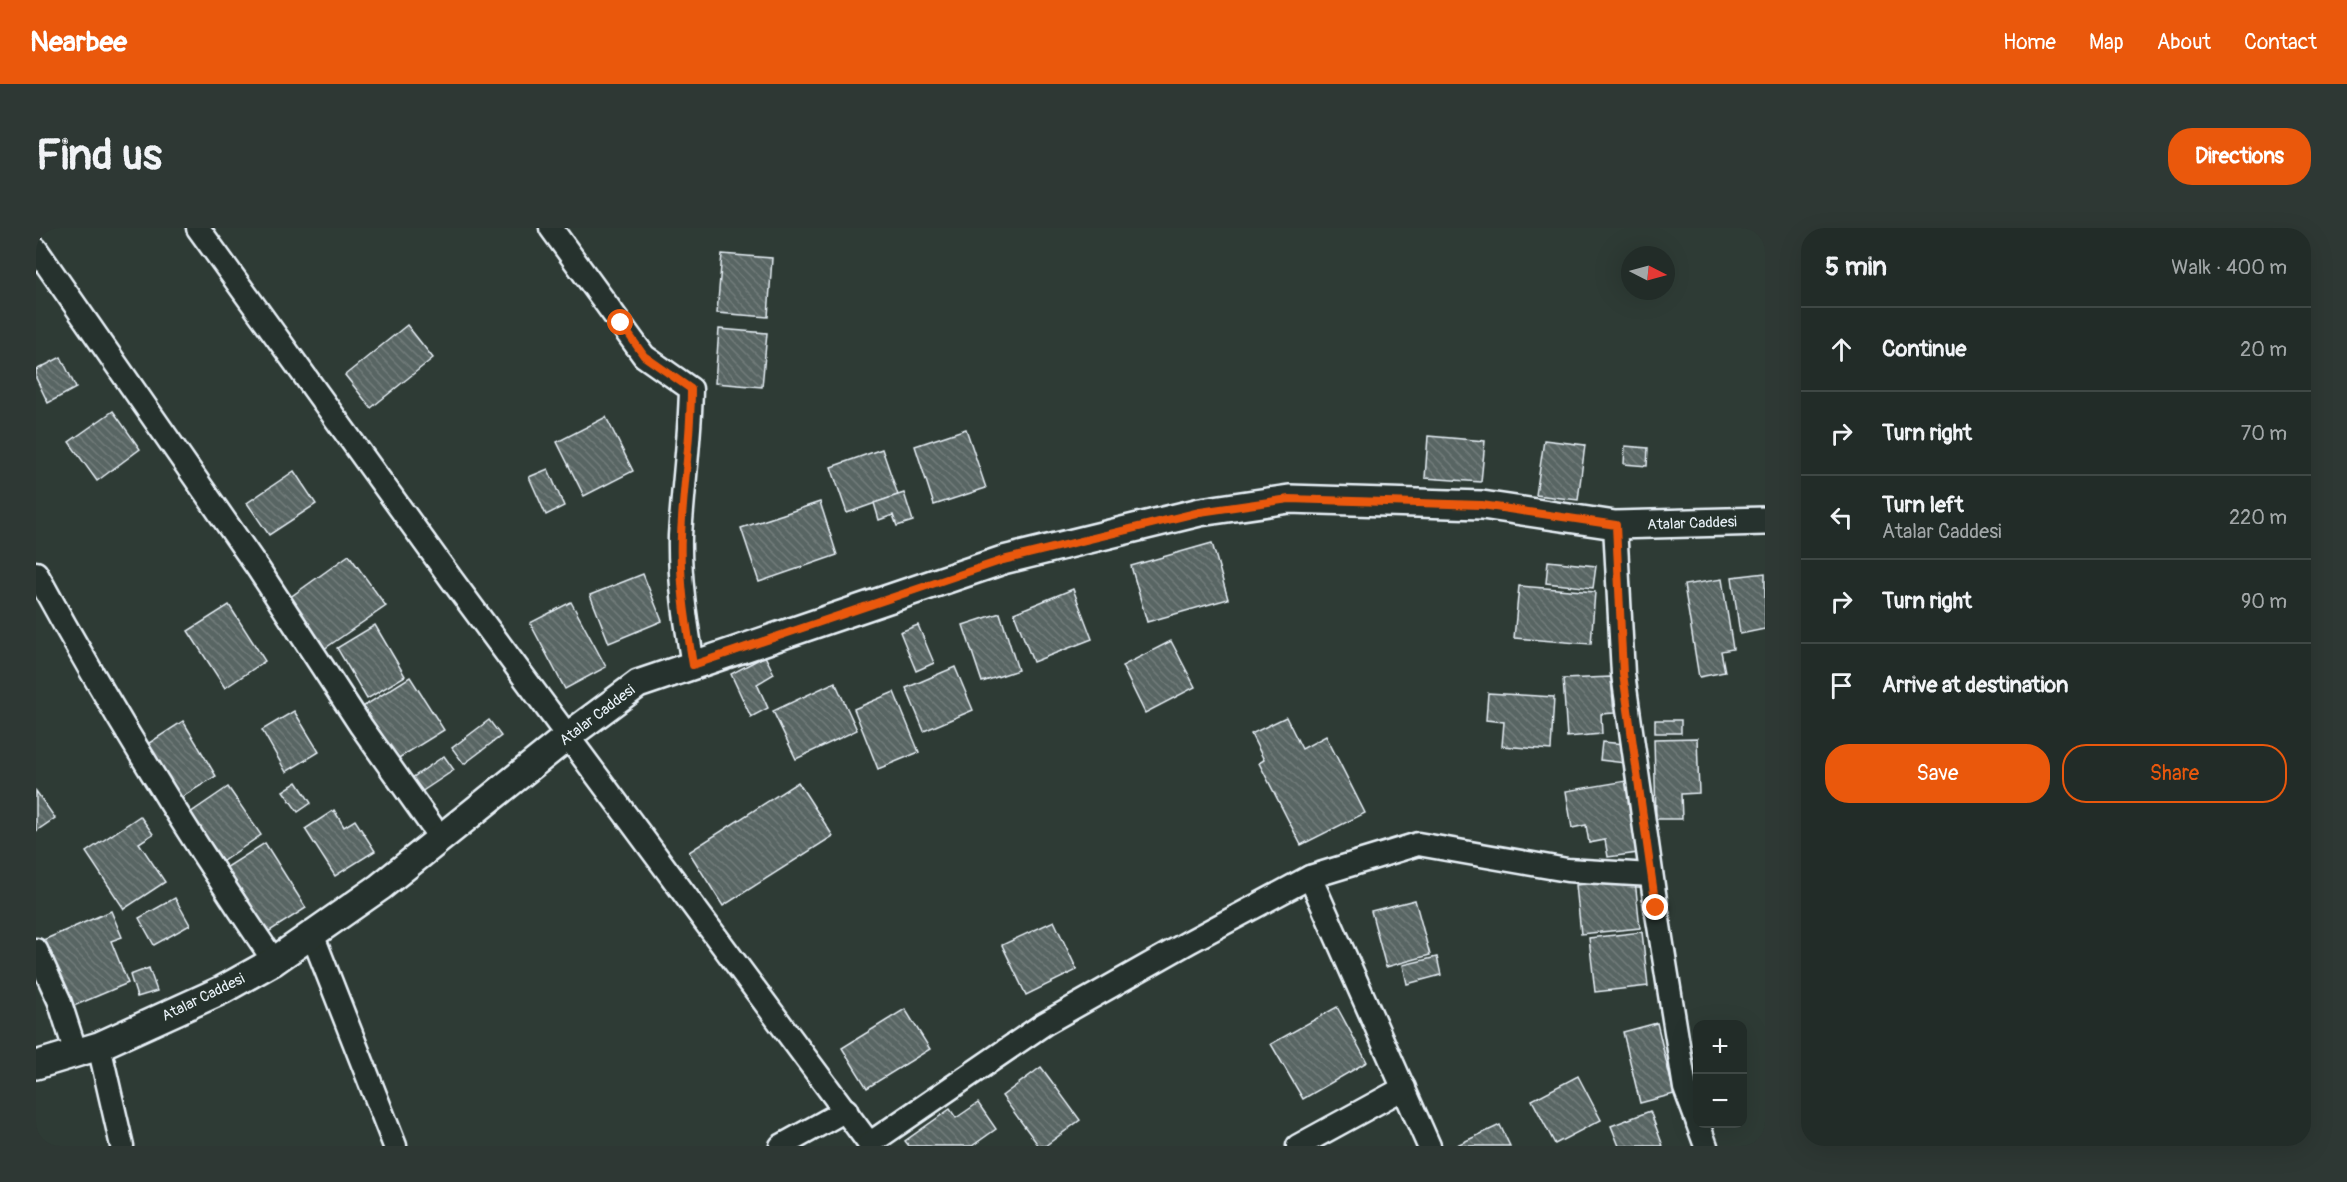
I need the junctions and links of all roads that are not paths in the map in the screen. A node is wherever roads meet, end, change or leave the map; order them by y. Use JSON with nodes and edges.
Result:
{"nodes":[{"id":1,"x":198,"y":228,"type":"edge"},
{"id":2,"x":550,"y":228,"type":"edge"},
{"id":3,"x":36,"y":249,"type":"edge"},
{"id":4,"x":1765,"y":521,"type":"edge"},
{"id":5,"x":1616,"y":525,"type":"junction"},
{"id":6,"x":36,"y":573,"type":"edge"},
{"id":7,"x":693,"y":665,"type":"junction"},
{"id":8,"x":568,"y":736,"type":"junction"},
{"id":9,"x":441,"y":839,"type":"junction"},
{"id":10,"x":1651,"y":875,"type":"junction"},
{"id":11,"x":1310,"y":877,"type":"junction"},
{"id":12,"x":312,"y":934,"type":"junction"},
{"id":13,"x":36,"y":950,"type":"edge"},
{"id":14,"x":273,"y":962,"type":"junction"},
{"id":15,"x":87,"y":1050,"type":"junction"},
{"id":16,"x":36,"y":1065,"type":"edge"},
{"id":17,"x":1404,"y":1088,"type":"junction"},
{"id":18,"x":846,"y":1110,"type":"junction"},
{"id":19,"x":1693,"y":1110,"type":"edge"},
{"id":20,"x":1700,"y":1128,"type":"edge"},
{"id":21,"x":870,"y":1145,"type":"edge"},
{"id":22,"x":122,"y":1146,"type":"edge"},
{"id":23,"x":395,"y":1146,"type":"edge"},
{"id":24,"x":782,"y":1146,"type":"edge"},
{"id":25,"x":1298,"y":1146,"type":"edge"},
{"id":26,"x":1429,"y":1146,"type":"edge"},
{"id":27,"x":1706,"y":1146,"type":"edge"}],
"edges":[{"from":1,"to":8,"type":"street"},
{"from":2,"to":7,"type":"street"},
{"from":3,"to":9,"type":"street"},
{"from":4,"to":5,"type":"street","name":"Atalar Caddesi"},
{"from":5,"to":7,"type":"street","name":"Atalar Caddesi"},
{"from":5,"to":10,"type":"street"},
{"from":6,"to":14,"type":"street"},
{"from":7,"to":8,"type":"street","name":"Atalar Caddesi"},
{"from":8,"to":9,"type":"street","name":"Atalar Caddesi"},
{"from":8,"to":18,"type":"street"},
{"from":9,"to":12,"type":"street","name":"Atalar Caddesi"},
{"from":10,"to":11,"type":"street"},
{"from":10,"to":19,"type":"street"},
{"from":11,"to":17,"type":"street"},
{"from":11,"to":21,"type":"street"},
{"from":12,"to":14,"type":"street","name":"Atalar Caddesi"},
{"from":12,"to":23,"type":"street"},
{"from":13,"to":15,"type":"street"},
{"from":14,"to":15,"type":"street","name":"Atalar Caddesi"},
{"from":15,"to":16,"type":"street","name":"Atalar Caddesi"},
{"from":15,"to":22,"type":"street"},
{"from":17,"to":25,"type":"street"},
{"from":17,"to":26,"type":"street"},
{"from":18,"to":21,"type":"street"},
{"from":18,"to":24,"type":"street"},
{"from":20,"to":27,"type":"street"}]}
